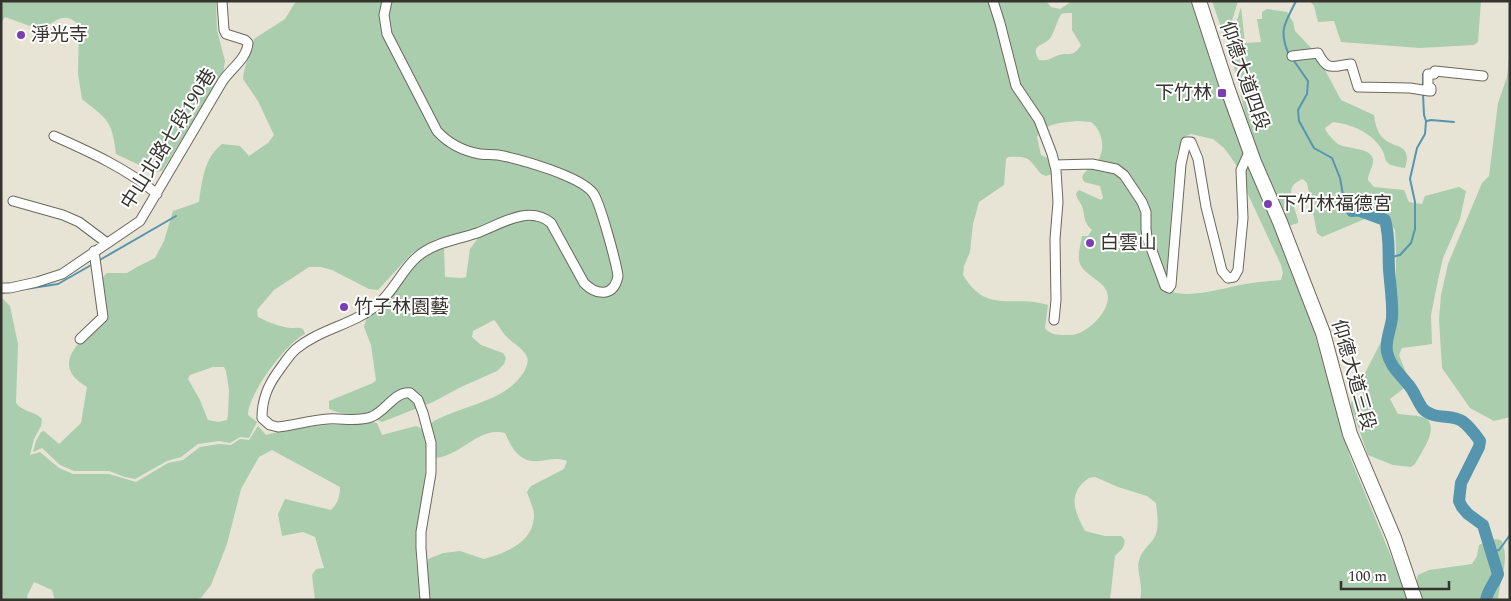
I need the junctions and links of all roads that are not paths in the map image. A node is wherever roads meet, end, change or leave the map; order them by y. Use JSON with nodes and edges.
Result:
{"nodes":[{"id":1,"x":222,"y":1,"type":"edge"},
{"id":2,"x":387,"y":1,"type":"edge"},
{"id":3,"x":993,"y":1,"type":"edge"},
{"id":4,"x":1200,"y":1,"type":"edge"},
{"id":5,"x":1292,"y":56,"type":"dead end"},
{"id":6,"x":1483,"y":76,"type":"dead end"},
{"id":7,"x":54,"y":136,"type":"dead end"},
{"id":8,"x":1252,"y":156,"type":"junction"},
{"id":9,"x":1055,"y":165,"type":"junction"},
{"id":10,"x":157,"y":194,"type":"junction"},
{"id":11,"x":12,"y":201,"type":"dead end"},
{"id":12,"x":106,"y":243,"type":"junction"},
{"id":13,"x":94,"y":251,"type":"junction"},
{"id":14,"x":1,"y":288,"type":"edge"},
{"id":15,"x":1054,"y":320,"type":"dead end"},
{"id":16,"x":80,"y":339,"type":"dead end"},
{"id":17,"x":425,"y":600,"type":"edge"},
{"id":18,"x":1415,"y":600,"type":"edge"}],
"edges":[{"from":1,"to":10,"type":"street","name":"中山北路七段190巷"},
{"from":2,"to":17,"type":"street"},
{"from":3,"to":9,"type":"street"},
{"from":4,"to":8,"type":"main road","name":"仰德大道四段"},
{"from":5,"to":6,"type":"street"},
{"from":7,"to":10,"type":"street"},
{"from":8,"to":9,"type":"street"},
{"from":8,"to":18,"type":"main road","name":"仰德大道三段"},
{"from":9,"to":15,"type":"street"},
{"from":10,"to":12,"type":"street","name":"中山北路七段190巷"},
{"from":11,"to":12,"type":"street"},
{"from":12,"to":13,"type":"street","name":"中山北路七段190巷"},
{"from":13,"to":14,"type":"street","name":"中山北路七段190巷"},
{"from":13,"to":16,"type":"street"}]}
